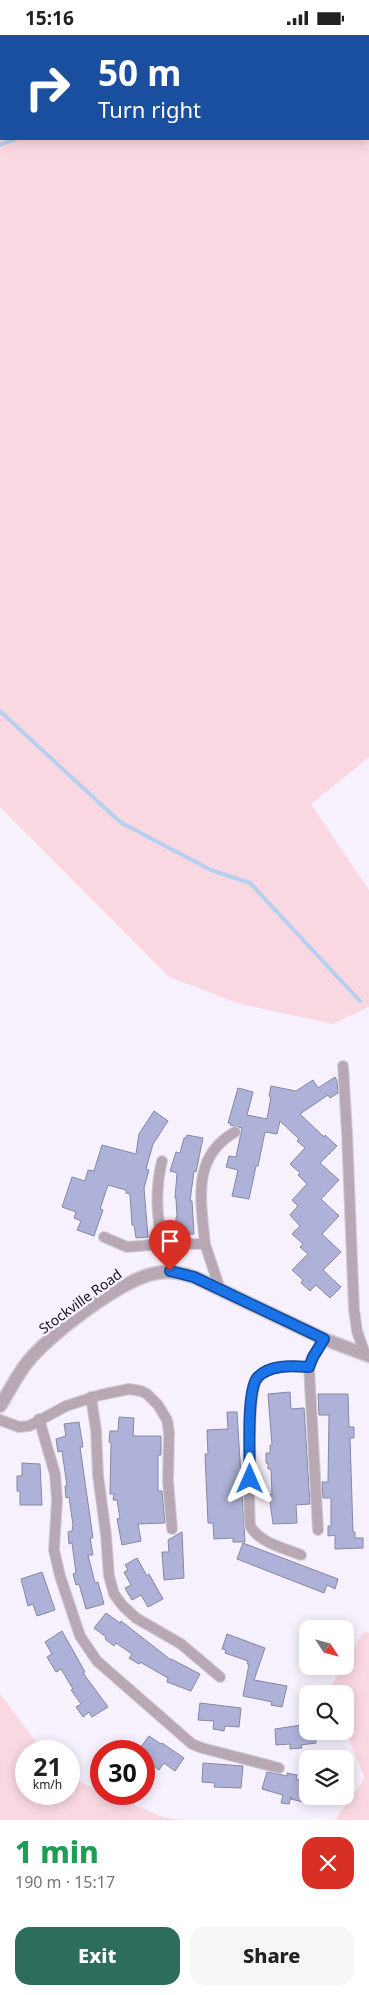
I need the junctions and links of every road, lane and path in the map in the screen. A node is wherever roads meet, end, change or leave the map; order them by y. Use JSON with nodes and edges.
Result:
{"nodes":[{"id":1,"x":343,"y":1066,"type":"dead end"},
{"id":2,"x":235,"y":1132,"type":"dead end"},
{"id":3,"x":162,"y":1161,"type":"dead end"},
{"id":4,"x":104,"y":1237,"type":"dead end"},
{"id":5,"x":163,"y":1244,"type":"junction"},
{"id":6,"x":205,"y":1244,"type":"junction"},
{"id":7,"x":220,"y":1289,"type":"junction"},
{"id":8,"x":324,"y":1339,"type":"junction"},
{"id":9,"x":367,"y":1355,"type":"edge"},
{"id":10,"x":309,"y":1367,"type":"junction"},
{"id":11,"x":91,"y":1397,"type":"junction"},
{"id":12,"x":0,"y":1406,"type":"edge"},
{"id":13,"x":40,"y":1419,"type":"junction"},
{"id":14,"x":0,"y":1420,"type":"edge"},
{"id":15,"x":172,"y":1529,"type":"dead end"},
{"id":16,"x":318,"y":1529,"type":"dead end"},
{"id":17,"x":301,"y":1555,"type":"dead end"},
{"id":18,"x":220,"y":1677,"type":"dead end"},
{"id":19,"x":279,"y":1767,"type":"dead end"}],
"edges":[{"from":1,"to":9,"type":"street"},
{"from":2,"to":6,"type":"street"},
{"from":3,"to":5,"type":"street"},
{"from":4,"to":5,"type":"street"},
{"from":5,"to":6,"type":"street"},
{"from":6,"to":7,"type":"street"},
{"from":7,"to":8,"type":"street","name":"Stockville Road"},
{"from":7,"to":12,"type":"street","name":"Stockville Road"},
{"from":8,"to":9,"type":"street","name":"Stockville Road"},
{"from":8,"to":10,"type":"street"},
{"from":10,"to":16,"type":"street"},
{"from":10,"to":17,"type":"street"},
{"from":11,"to":13,"type":"street"},
{"from":11,"to":15,"type":"street"},
{"from":11,"to":18,"type":"street"},
{"from":13,"to":14,"type":"street"},
{"from":13,"to":19,"type":"street"}]}
